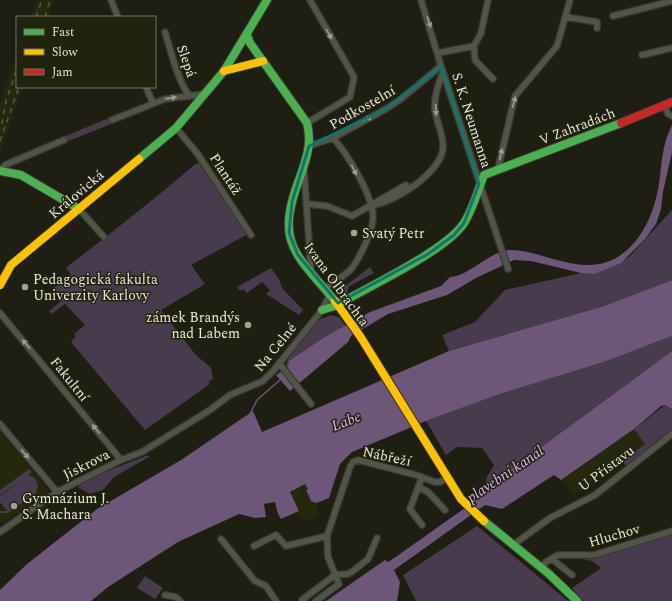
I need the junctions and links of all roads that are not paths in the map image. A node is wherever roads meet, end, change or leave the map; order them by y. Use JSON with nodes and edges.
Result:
{"nodes":[{"id":1,"x":111,"y":0,"type":"edge"},
{"id":2,"x":267,"y":0,"type":"edge"},
{"id":3,"x":310,"y":0,"type":"edge"},
{"id":4,"x":421,"y":0,"type":"edge"},
{"id":5,"x":488,"y":0,"type":"edge"},
{"id":6,"x":570,"y":0,"type":"edge"},
{"id":7,"x":672,"y":1,"type":"edge"},
{"id":8,"x":118,"y":16,"type":"edge"},
{"id":9,"x":613,"y":16,"type":"dead end"},
{"id":10,"x":566,"y":17,"type":"junction"},
{"id":11,"x":597,"y":28,"type":"dead end"},
{"id":12,"x":165,"y":32,"type":"dead end"},
{"id":13,"x":246,"y":35,"type":"junction"},
{"id":14,"x":474,"y":46,"type":"junction"},
{"id":15,"x":672,"y":48,"type":"edge"},
{"id":16,"x":438,"y":53,"type":"junction"},
{"id":17,"x":642,"y":55,"type":"dead end"},
{"id":18,"x":263,"y":61,"type":"junction"},
{"id":19,"x":442,"y":69,"type":"junction"},
{"id":20,"x":224,"y":71,"type":"junction"},
{"id":21,"x":493,"y":79,"type":"dead end"},
{"id":22,"x":146,"y":88,"type":"edge"},
{"id":23,"x":204,"y":94,"type":"junction"},
{"id":24,"x":190,"y":96,"type":"junction"},
{"id":25,"x":672,"y":102,"type":"edge"},
{"id":26,"x":153,"y":103,"type":"junction"},
{"id":27,"x":664,"y":105,"type":"junction"},
{"id":28,"x":672,"y":116,"type":"edge"},
{"id":29,"x":112,"y":120,"type":"dead end"},
{"id":30,"x":307,"y":123,"type":"junction"},
{"id":31,"x":176,"y":128,"type":"junction"},
{"id":32,"x":333,"y":138,"type":"junction"},
{"id":33,"x":64,"y":140,"type":"dead end"},
{"id":34,"x":309,"y":146,"type":"junction"},
{"id":35,"x":304,"y":165,"type":"junction"},
{"id":36,"x":498,"y":169,"type":"junction"},
{"id":37,"x":0,"y":171,"type":"edge"},
{"id":38,"x":480,"y":184,"type":"junction"},
{"id":39,"x":406,"y":185,"type":"dead end"},
{"id":40,"x":306,"y":204,"type":"junction"},
{"id":41,"x":372,"y":205,"type":"junction"},
{"id":42,"x":79,"y":209,"type":"junction"},
{"id":43,"x":251,"y":235,"type":"dead end"},
{"id":44,"x":104,"y":237,"type":"dead end"},
{"id":45,"x":508,"y":269,"type":"dead end"},
{"id":46,"x":311,"y":270,"type":"junction"},
{"id":47,"x":3,"y":273,"type":"edge"},
{"id":48,"x":0,"y":285,"type":"edge"},
{"id":49,"x":328,"y":291,"type":"junction"},
{"id":50,"x":338,"y":303,"type":"junction"},
{"id":51,"x":322,"y":310,"type":"junction"},
{"id":52,"x":0,"y":313,"type":"edge"},
{"id":53,"x":279,"y":363,"type":"junction"},
{"id":54,"x":311,"y":404,"type":"dead end"},
{"id":55,"x":0,"y":424,"type":"edge"},
{"id":56,"x":186,"y":425,"type":"joint"},
{"id":57,"x":672,"y":434,"type":"edge"},
{"id":58,"x":121,"y":460,"type":"junction"},
{"id":59,"x":422,"y":477,"type":"junction"},
{"id":60,"x":448,"y":478,"type":"junction"},
{"id":61,"x":419,"y":487,"type":"junction"},
{"id":62,"x":57,"y":492,"type":"junction"},
{"id":63,"x":445,"y":510,"type":"dead end"},
{"id":64,"x":422,"y":525,"type":"dead end"},
{"id":65,"x":0,"y":531,"type":"edge"},
{"id":66,"x":672,"y":531,"type":"edge"},
{"id":67,"x":327,"y":536,"type":"junction"},
{"id":68,"x":377,"y":538,"type":"dead end"},
{"id":69,"x":221,"y":539,"type":"dead end"},
{"id":70,"x":513,"y":545,"type":"junction"},
{"id":71,"x":254,"y":546,"type":"dead end"},
{"id":72,"x":552,"y":559,"type":"junction"},
{"id":73,"x":542,"y":568,"type":"junction"},
{"id":74,"x":335,"y":575,"type":"junction"},
{"id":75,"x":572,"y":575,"type":"dead end"},
{"id":76,"x":166,"y":595,"type":"dead end"},
{"id":77,"x":302,"y":600,"type":"edge"},
{"id":78,"x":180,"y":601,"type":"edge"},
{"id":79,"x":276,"y":601,"type":"edge"},
{"id":80,"x":316,"y":601,"type":"edge"},
{"id":81,"x":577,"y":601,"type":"edge"}],
"edges":[{"from":1,"to":8,"type":"street"},
{"from":2,"to":13,"type":"main road"},
{"from":3,"to":30,"type":"street","one_way":true},
{"from":4,"to":16,"type":"street","name":"S. K. Neumanna","one_way":true},
{"from":5,"to":14,"type":"street"},
{"from":6,"to":10,"type":"street"},
{"from":7,"to":9,"type":"street"},
{"from":10,"to":11,"type":"street"},
{"from":36,"to":10,"type":"street","one_way":true},
{"from":12,"to":24,"type":"street","name":"Slepá"},
{"from":13,"to":18,"type":"main road","name":"Ivana Olbrachta"},
{"from":13,"to":20,"type":"main road","name":"Královická"},
{"from":14,"to":16,"type":"street"},
{"from":14,"to":21,"type":"street"},
{"from":15,"to":17,"type":"street"},
{"from":16,"to":19,"type":"street","name":"S. K. Neumanna"},
{"from":18,"to":20,"type":"main road"},
{"from":18,"to":30,"type":"main road","name":"Ivana Olbrachta"},
{"from":32,"to":19,"type":"street","name":"Podkostelní","one_way":true},
{"from":19,"to":38,"type":"street","name":"S. K. Neumanna"},
{"from":19,"to":41,"type":"street","one_way":true},
{"from":20,"to":23,"type":"main road","name":"Královická"},
{"from":22,"to":26,"type":"street"},
{"from":23,"to":24,"type":"street"},
{"from":23,"to":31,"type":"main road","name":"Královická"},
{"from":26,"to":24,"type":"street","one_way":true},
{"from":25,"to":27,"type":"main road","name":"V Zahradách"},
{"from":26,"to":29,"type":"street"},
{"from":27,"to":28,"type":"street"},
{"from":27,"to":36,"type":"main road","name":"V Zahradách"},
{"from":30,"to":34,"type":"main road","name":"Ivana Olbrachta"},
{"from":31,"to":42,"type":"main road","name":"Královická"},
{"from":31,"to":43,"type":"street","name":"Plantáž"},
{"from":32,"to":34,"type":"street","name":"Podkostelní"},
{"from":32,"to":41,"type":"street","one_way":true},
{"from":33,"to":37,"type":"street"},
{"from":34,"to":35,"type":"main road","name":"Ivana Olbrachta"},
{"from":35,"to":40,"type":"street"},
{"from":35,"to":46,"type":"main road","name":"Ivana Olbrachta"},
{"from":36,"to":38,"type":"main road","name":"V Zahradách"},
{"from":37,"to":42,"type":"main road"},
{"from":38,"to":45,"type":"street","name":"S. K. Neumanna"},
{"from":38,"to":50,"type":"main road"},
{"from":39,"to":41,"type":"street"},
{"from":40,"to":41,"type":"street"},
{"from":40,"to":46,"type":"street"},
{"from":41,"to":49,"type":"street"},
{"from":42,"to":44,"type":"street"},
{"from":42,"to":47,"type":"main road","name":"Královická"},
{"from":46,"to":49,"type":"main road","name":"Ivana Olbrachta"},
{"from":47,"to":48,"type":"main road","name":"Královická"},
{"from":49,"to":50,"type":"main road","name":"Ivana Olbrachta"},
{"from":49,"to":51,"type":"street","name":"Na Celné"},
{"from":50,"to":51,"type":"main road"},
{"from":50,"to":60,"type":"main road","name":"Ivana Olbrachta"},
{"from":51,"to":53,"type":"street","name":"Na Celné"},
{"from":58,"to":52,"type":"street","name":"Fakultní","one_way":true},
{"from":53,"to":54,"type":"street"},
{"from":53,"to":56,"type":"street","name":"Na Celné"},
{"from":55,"to":62,"type":"street","one_way":true},
{"from":56,"to":58,"type":"street","name":"Jiskrova"},
{"from":57,"to":70,"type":"street","name":"U Přístavu"},
{"from":58,"to":62,"type":"street","name":"Jiskrova"},
{"from":59,"to":60,"type":"street","name":"Nábřeží"},
{"from":59,"to":61,"type":"street","name":"Nábřeží"},
{"from":59,"to":67,"type":"street","name":"Nábřeží"},
{"from":60,"to":70,"type":"main road","name":"Ivana Olbrachta"},
{"from":61,"to":63,"type":"street"},
{"from":61,"to":64,"type":"street","name":"Nábřeží"},
{"from":62,"to":65,"type":"street","name":"Jiskrova"},
{"from":66,"to":72,"type":"street","name":"Hluchov"},
{"from":67,"to":71,"type":"street"},
{"from":67,"to":74,"type":"street","name":"Nábřeží"},
{"from":68,"to":74,"type":"street"},
{"from":69,"to":79,"type":"street"},
{"from":70,"to":73,"type":"main road","name":"Ivana Olbrachta"},
{"from":72,"to":73,"type":"street","name":"Hluchov"},
{"from":72,"to":75,"type":"street"},
{"from":73,"to":81,"type":"main road","name":"Ivana Olbrachta"},
{"from":74,"to":77,"type":"street"},
{"from":74,"to":80,"type":"street"},
{"from":76,"to":78,"type":"street"}]}
